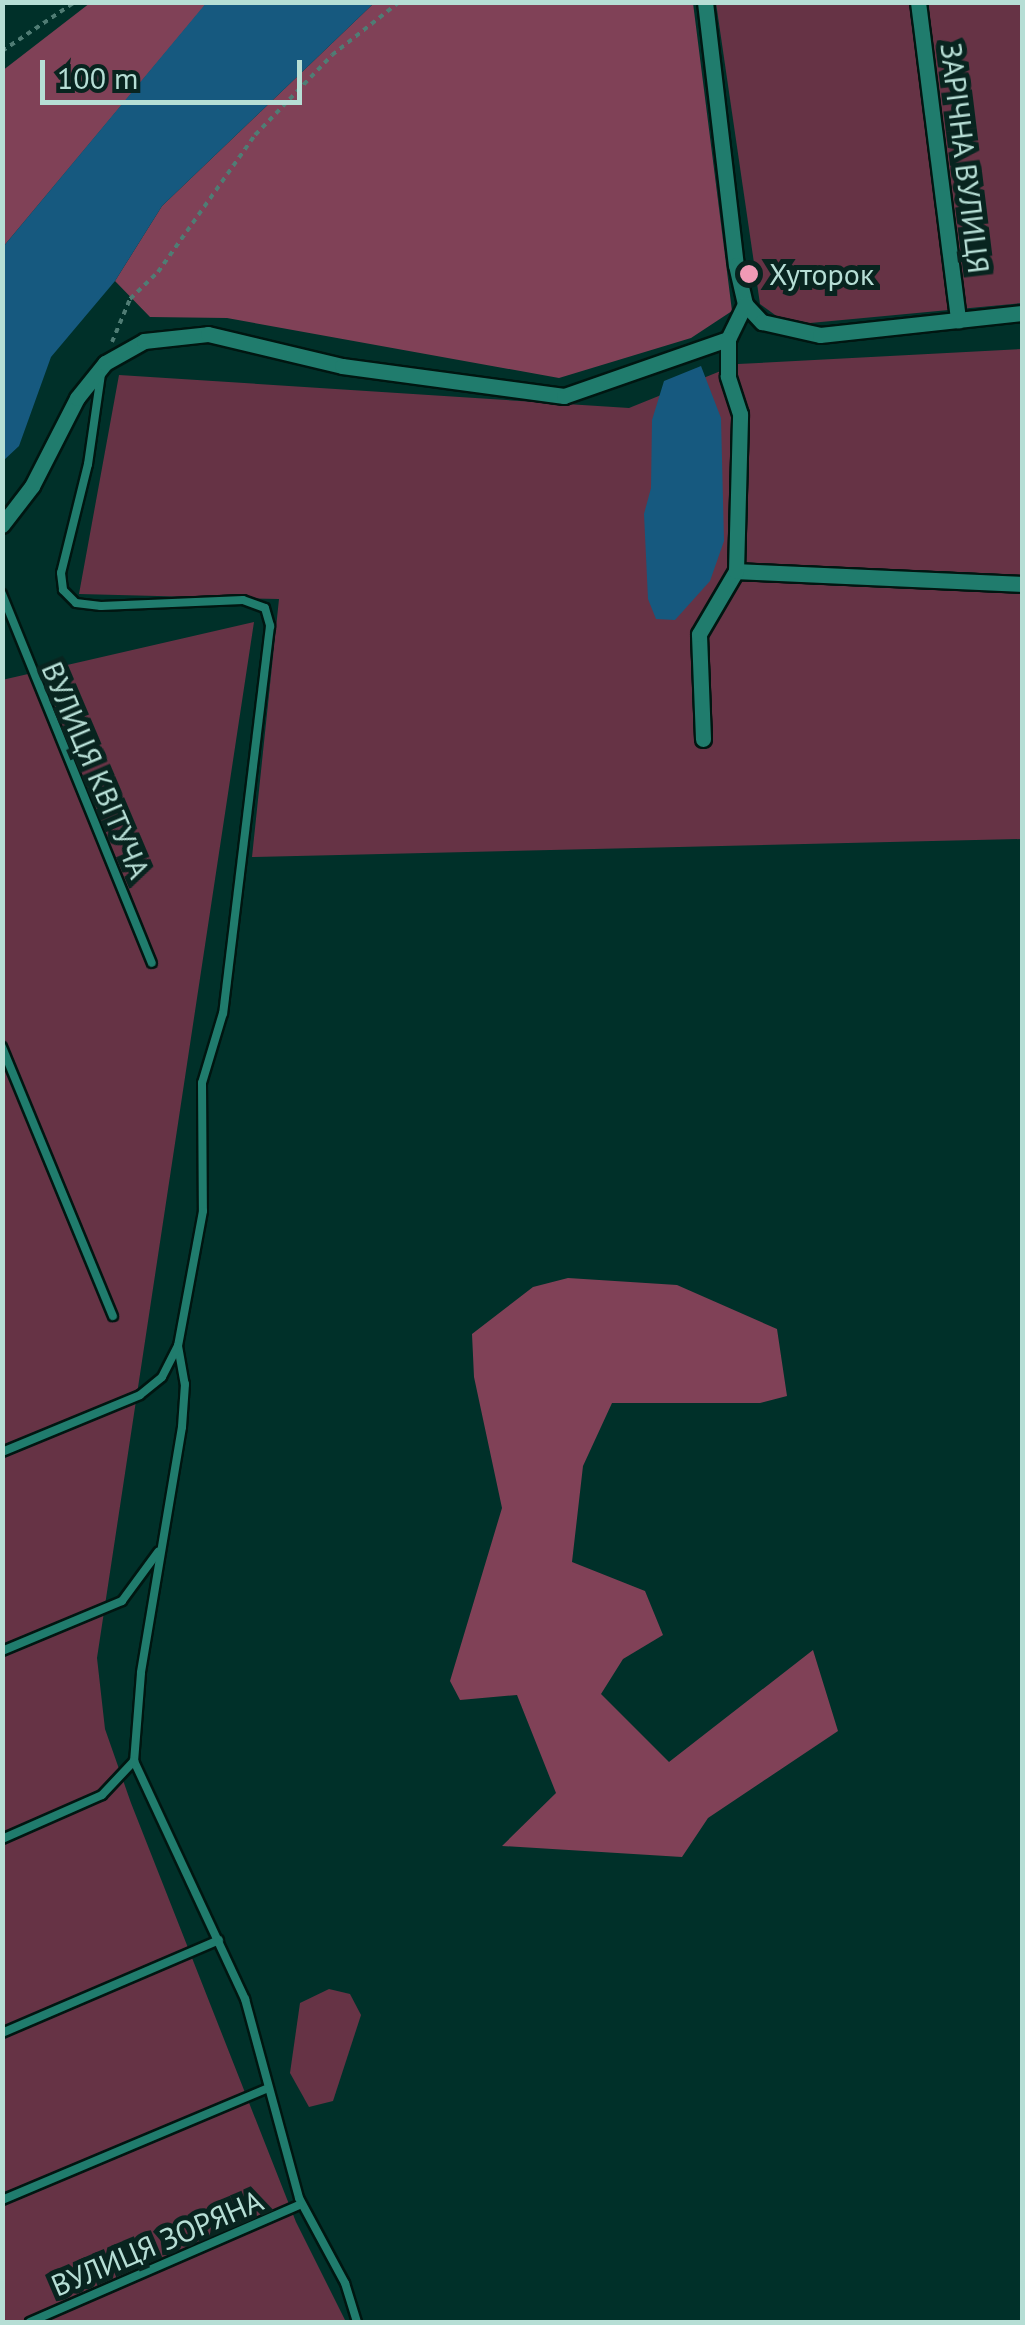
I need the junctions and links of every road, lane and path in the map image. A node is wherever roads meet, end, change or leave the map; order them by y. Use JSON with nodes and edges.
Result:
{"nodes":[{"id":1,"x":75,"y":2,"type":"edge"},
{"id":2,"x":399,"y":2,"type":"edge"},
{"id":3,"x":705,"y":2,"type":"edge"},
{"id":4,"x":918,"y":2,"type":"edge"},
{"id":5,"x":2,"y":51,"type":"edge"},
{"id":6,"x":745,"y":304,"type":"junction"},
{"id":7,"x":1022,"y":313,"type":"edge"},
{"id":8,"x":958,"y":320,"type":"junction"},
{"id":9,"x":728,"y":339,"type":"junction"},
{"id":10,"x":104,"y":362,"type":"junction"},
{"id":11,"x":2,"y":525,"type":"edge"},
{"id":12,"x":736,"y":572,"type":"junction"},
{"id":13,"x":1022,"y":584,"type":"edge"},
{"id":14,"x":2,"y":594,"type":"edge"},
{"id":15,"x":703,"y":739,"type":"dead end"},
{"id":16,"x":152,"y":963,"type":"dead end"},
{"id":17,"x":2,"y":1046,"type":"edge"},
{"id":18,"x":113,"y":1316,"type":"dead end"},
{"id":19,"x":178,"y":1346,"type":"junction"},
{"id":20,"x":2,"y":1452,"type":"edge"},
{"id":21,"x":160,"y":1548,"type":"junction"},
{"id":22,"x":2,"y":1650,"type":"edge"},
{"id":23,"x":134,"y":1761,"type":"junction"},
{"id":24,"x":2,"y":1838,"type":"edge"},
{"id":25,"x":219,"y":1940,"type":"junction"},
{"id":26,"x":2,"y":2033,"type":"edge"},
{"id":27,"x":266,"y":2089,"type":"junction"},
{"id":28,"x":2,"y":2200,"type":"edge"},
{"id":29,"x":302,"y":2204,"type":"junction"},
{"id":30,"x":30,"y":2322,"type":"edge"},
{"id":31,"x":357,"y":2322,"type":"edge"}],
"edges":[{"from":1,"to":5,"type":"path"},
{"from":2,"to":10,"type":"path"},
{"from":3,"to":6,"type":"street"},
{"from":4,"to":8,"type":"street","name":"ЗАРІЧНА ВУЛИЦЯ"},
{"from":6,"to":8,"type":"street"},
{"from":6,"to":9,"type":"street"},
{"from":7,"to":8,"type":"street"},
{"from":9,"to":10,"type":"street"},
{"from":9,"to":12,"type":"street"},
{"from":10,"to":11,"type":"street"},
{"from":10,"to":19,"type":"lane"},
{"from":12,"to":13,"type":"street"},
{"from":12,"to":15,"type":"street"},
{"from":14,"to":16,"type":"lane","name":"ВУЛИЦЯ КВІТУЧА"},
{"from":17,"to":18,"type":"lane"},
{"from":19,"to":20,"type":"lane"},
{"from":19,"to":21,"type":"lane"},
{"from":21,"to":22,"type":"lane"},
{"from":21,"to":23,"type":"lane"},
{"from":23,"to":24,"type":"lane"},
{"from":23,"to":25,"type":"lane"},
{"from":25,"to":26,"type":"lane"},
{"from":25,"to":27,"type":"lane"},
{"from":27,"to":28,"type":"lane"},
{"from":27,"to":29,"type":"lane"},
{"from":29,"to":30,"type":"lane","name":"ВУЛИЦЯ ЗОРЯНА"},
{"from":29,"to":31,"type":"lane"}]}
